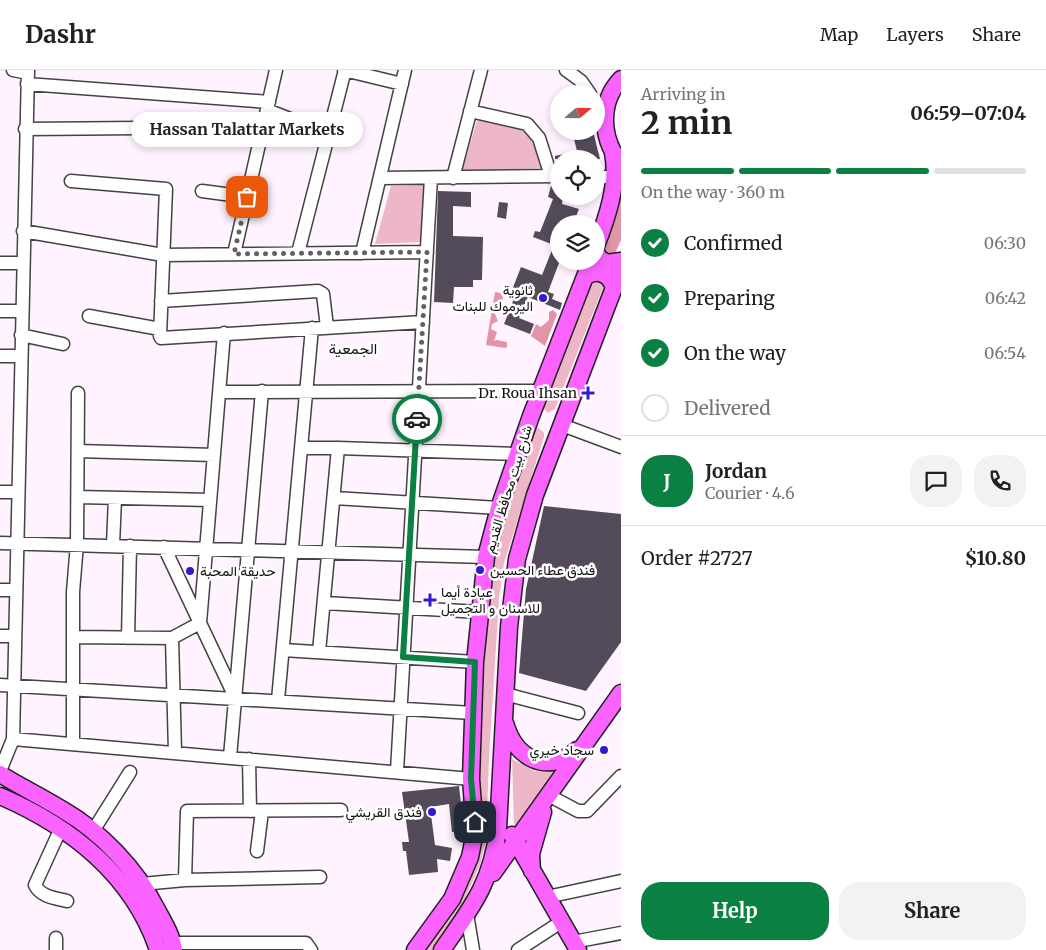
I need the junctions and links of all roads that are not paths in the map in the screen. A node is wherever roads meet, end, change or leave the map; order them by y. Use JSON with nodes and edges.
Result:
{"nodes":[{"id":1,"x":13,"y":70,"type":"edge"},
{"id":2,"x":276,"y":70,"type":"edge"},
{"id":3,"x":345,"y":70,"type":"edge"},
{"id":4,"x":405,"y":70,"type":"edge"},
{"id":5,"x":481,"y":70,"type":"edge"},
{"id":6,"x":566,"y":70,"type":"edge"},
{"id":7,"x":27,"y":76,"type":"edge"},
{"id":8,"x":621,"y":79,"type":"edge"},
{"id":9,"x":402,"y":84,"type":"junction"},
{"id":10,"x":583,"y":85,"type":"edge"},
{"id":11,"x":268,"y":106,"type":"junction"},
{"id":12,"x":470,"y":112,"type":"junction"},
{"id":13,"x":605,"y":114,"type":"edge"},
{"id":14,"x":263,"y":127,"type":"junction"},
{"id":15,"x":25,"y":129,"type":"junction"},
{"id":16,"x":605,"y":129,"type":"edge"},
{"id":17,"x":329,"y":134,"type":"junction"},
{"id":18,"x":550,"y":164,"type":"edge"},
{"id":19,"x":616,"y":165,"type":"edge"},
{"id":20,"x":605,"y":172,"type":"edge"},
{"id":21,"x":550,"y":176,"type":"edge"},
{"id":22,"x":380,"y":178,"type":"junction"},
{"id":23,"x":431,"y":178,"type":"junction"},
{"id":24,"x":453,"y":178,"type":"junction"},
{"id":25,"x":71,"y":181,"type":"dead end"},
{"id":26,"x":202,"y":191,"type":"dead end"},
{"id":27,"x":247,"y":197,"type":"junction"},
{"id":28,"x":605,"y":218,"type":"edge"},
{"id":29,"x":23,"y":231,"type":"junction"},
{"id":30,"x":427,"y":252,"type":"junction"},
{"id":31,"x":298,"y":253,"type":"junction"},
{"id":32,"x":362,"y":253,"type":"junction"},
{"id":33,"x":234,"y":254,"type":"junction"},
{"id":34,"x":163,"y":255,"type":"junction"},
{"id":35,"x":621,"y":261,"type":"edge"},
{"id":36,"x":605,"y":262,"type":"edge"},
{"id":37,"x":0,"y":263,"type":"edge"},
{"id":38,"x":23,"y":263,"type":"junction"},
{"id":39,"x":621,"y":269,"type":"edge"},
{"id":40,"x":588,"y":270,"type":"edge"},
{"id":41,"x":585,"y":277,"type":"junction"},
{"id":42,"x":615,"y":293,"type":"edge"},
{"id":43,"x":161,"y":300,"type":"junction"},
{"id":44,"x":0,"y":311,"type":"edge"},
{"id":45,"x":22,"y":311,"type":"junction"},
{"id":46,"x":89,"y":316,"type":"dead end"},
{"id":47,"x":423,"y":322,"type":"junction"},
{"id":48,"x":327,"y":327,"type":"junction"},
{"id":49,"x":312,"y":328,"type":"junction"},
{"id":50,"x":160,"y":329,"type":"junction"},
{"id":51,"x":224,"y":333,"type":"junction"},
{"id":52,"x":21,"y":335,"type":"junction"},
{"id":53,"x":63,"y":344,"type":"dead end"},
{"id":54,"x":0,"y":356,"type":"edge"},
{"id":55,"x":21,"y":356,"type":"junction"},
{"id":56,"x":419,"y":390,"type":"junction"},
{"id":57,"x":262,"y":391,"type":"junction"},
{"id":58,"x":306,"y":391,"type":"junction"},
{"id":59,"x":540,"y":391,"type":"junction"},
{"id":60,"x":219,"y":392,"type":"junction"},
{"id":61,"x":78,"y":393,"type":"dead end"},
{"id":62,"x":562,"y":425,"type":"junction"},
{"id":63,"x":621,"y":447,"type":"edge"},
{"id":64,"x":301,"y":448,"type":"junction"},
{"id":65,"x":338,"y":448,"type":"junction"},
{"id":66,"x":415,"y":450,"type":"junction"},
{"id":67,"x":78,"y":451,"type":"junction"},
{"id":68,"x":518,"y":454,"type":"junction"},
{"id":69,"x":214,"y":455,"type":"junction"},
{"id":70,"x":0,"y":492,"type":"edge"},
{"id":71,"x":18,"y":492,"type":"junction"},
{"id":72,"x":78,"y":497,"type":"junction"},
{"id":73,"x":115,"y":498,"type":"junction"},
{"id":74,"x":334,"y":498,"type":"junction"},
{"id":75,"x":210,"y":500,"type":"junction"},
{"id":76,"x":412,"y":502,"type":"junction"},
{"id":77,"x":499,"y":508,"type":"junction"},
{"id":78,"x":0,"y":543,"type":"edge"},
{"id":79,"x":17,"y":543,"type":"junction"},
{"id":80,"x":78,"y":544,"type":"junction"},
{"id":81,"x":113,"y":546,"type":"junction"},
{"id":82,"x":130,"y":546,"type":"junction"},
{"id":83,"x":164,"y":547,"type":"junction"},
{"id":84,"x":206,"y":548,"type":"junction"},
{"id":85,"x":248,"y":549,"type":"junction"},
{"id":86,"x":292,"y":550,"type":"junction"},
{"id":87,"x":330,"y":552,"type":"junction"},
{"id":88,"x":409,"y":554,"type":"junction"},
{"id":89,"x":486,"y":557,"type":"junction"},
{"id":90,"x":0,"y":590,"type":"edge"},
{"id":91,"x":16,"y":590,"type":"junction"},
{"id":92,"x":324,"y":603,"type":"junction"},
{"id":93,"x":406,"y":607,"type":"junction"},
{"id":94,"x":479,"y":612,"type":"junction"},
{"id":95,"x":200,"y":623,"type":"junction"},
{"id":96,"x":0,"y":636,"type":"edge"},
{"id":97,"x":15,"y":636,"type":"junction"},
{"id":98,"x":73,"y":637,"type":"junction"},
{"id":99,"x":128,"y":638,"type":"junction"},
{"id":100,"x":172,"y":638,"type":"junction"},
{"id":101,"x":283,"y":650,"type":"junction"},
{"id":102,"x":320,"y":652,"type":"junction"},
{"id":103,"x":403,"y":657,"type":"junction"},
{"id":104,"x":475,"y":662,"type":"junction"},
{"id":105,"x":0,"y":685,"type":"edge"},
{"id":106,"x":14,"y":685,"type":"junction"},
{"id":107,"x":73,"y":688,"type":"junction"},
{"id":108,"x":621,"y":693,"type":"edge"},
{"id":109,"x":174,"y":694,"type":"junction"},
{"id":110,"x":505,"y":694,"type":"junction"},
{"id":111,"x":235,"y":697,"type":"junction"},
{"id":112,"x":278,"y":700,"type":"junction"},
{"id":113,"x":400,"y":707,"type":"junction"},
{"id":114,"x":473,"y":713,"type":"junction"},
{"id":115,"x":578,"y":713,"type":"dead end"},
{"id":116,"x":504,"y":717,"type":"junction"},
{"id":117,"x":13,"y":738,"type":"junction"},
{"id":118,"x":589,"y":738,"type":"junction"},
{"id":119,"x":73,"y":744,"type":"junction"},
{"id":120,"x":176,"y":752,"type":"junction"},
{"id":121,"x":230,"y":757,"type":"junction"},
{"id":122,"x":249,"y":759,"type":"junction"},
{"id":123,"x":396,"y":771,"type":"junction"},
{"id":124,"x":0,"y":772,"type":"edge"},
{"id":125,"x":130,"y":772,"type":"dead end"},
{"id":126,"x":621,"y":776,"type":"edge"},
{"id":127,"x":471,"y":779,"type":"junction"},
{"id":128,"x":501,"y":790,"type":"junction"},
{"id":129,"x":553,"y":791,"type":"junction"},
{"id":130,"x":0,"y":796,"type":"edge"},
{"id":131,"x":341,"y":810,"type":"dead end"},
{"id":132,"x":256,"y":811,"type":"junction"},
{"id":133,"x":61,"y":828,"type":"junction"},
{"id":134,"x":93,"y":831,"type":"junction"},
{"id":135,"x":516,"y":842,"type":"junction"},
{"id":136,"x":257,"y":851,"type":"dead end"},
{"id":137,"x":495,"y":870,"type":"junction"},
{"id":138,"x":533,"y":873,"type":"junction"},
{"id":139,"x":320,"y":877,"type":"dead end"},
{"id":140,"x":185,"y":880,"type":"junction"},
{"id":141,"x":621,"y":881,"type":"edge"},
{"id":142,"x":142,"y":884,"type":"junction"},
{"id":143,"x":483,"y":887,"type":"junction"},
{"id":144,"x":547,"y":897,"type":"junction"},
{"id":145,"x":67,"y":901,"type":"dead end"},
{"id":146,"x":467,"y":914,"type":"junction"},
{"id":147,"x":561,"y":922,"type":"junction"},
{"id":148,"x":621,"y":933,"type":"edge"},
{"id":149,"x":575,"y":946,"type":"edge"},
{"id":150,"x":168,"y":948,"type":"edge"},
{"id":151,"x":311,"y":950,"type":"edge"},
{"id":152,"x":415,"y":950,"type":"edge"},
{"id":153,"x":442,"y":950,"type":"edge"},
{"id":154,"x":473,"y":950,"type":"edge"},
{"id":155,"x":518,"y":950,"type":"edge"}],
"edges":[{"from":1,"to":7,"type":"street"},
{"from":2,"to":11,"type":"street"},
{"from":3,"to":9,"type":"street"},
{"from":3,"to":17,"type":"street"},
{"from":4,"to":9,"type":"street"},
{"from":5,"to":12,"type":"street"},
{"from":6,"to":10,"type":"street"},
{"from":7,"to":11,"type":"street"},
{"from":7,"to":15,"type":"street"},
{"from":8,"to":13,"type":"main road"},
{"from":9,"to":22,"type":"street"},
{"from":11,"to":14,"type":"street"},
{"from":11,"to":17,"type":"street"},
{"from":12,"to":18,"type":"street"},
{"from":12,"to":24,"type":"street"},
{"from":14,"to":15,"type":"street"},
{"from":14,"to":27,"type":"street"},
{"from":15,"to":29,"type":"street"},
{"from":16,"to":19,"type":"main road"},
{"from":17,"to":31,"type":"street"},
{"from":19,"to":20,"type":"street"},
{"from":19,"to":28,"type":"main road"},
{"from":21,"to":24,"type":"street"},
{"from":22,"to":23,"type":"street"},
{"from":22,"to":32,"type":"street"},
{"from":23,"to":24,"type":"street"},
{"from":23,"to":30,"type":"street"},
{"from":25,"to":34,"type":"street"},
{"from":26,"to":27,"type":"street"},
{"from":27,"to":33,"type":"street"},
{"from":29,"to":34,"type":"street"},
{"from":29,"to":38,"type":"street"},
{"from":30,"to":32,"type":"street"},
{"from":30,"to":47,"type":"street"},
{"from":31,"to":32,"type":"street"},
{"from":31,"to":33,"type":"street"},
{"from":33,"to":34,"type":"street"},
{"from":34,"to":43,"type":"street"},
{"from":35,"to":36,"type":"main road"},
{"from":37,"to":38,"type":"street"},
{"from":38,"to":45,"type":"street"},
{"from":39,"to":42,"type":"main road","name":"شارع بيت محافظ القديم"},
{"from":40,"to":41,"type":"main road","name":"شارع بيت محافظ القديم"},
{"from":41,"to":42,"type":"main road"},
{"from":41,"to":59,"type":"main road","name":"شارع بيت محافظ القديم"},
{"from":42,"to":62,"type":"main road","name":"شارع بيت محافظ القديم"},
{"from":43,"to":48,"type":"street"},
{"from":43,"to":50,"type":"street"},
{"from":44,"to":45,"type":"street"},
{"from":45,"to":52,"type":"street"},
{"from":46,"to":50,"type":"street"},
{"from":47,"to":48,"type":"street"},
{"from":47,"to":56,"type":"street"},
{"from":48,"to":49,"type":"street"},
{"from":49,"to":51,"type":"street"},
{"from":49,"to":58,"type":"street"},
{"from":50,"to":51,"type":"street"},
{"from":51,"to":60,"type":"street"},
{"from":52,"to":53,"type":"street"},
{"from":52,"to":55,"type":"street"},
{"from":54,"to":55,"type":"street"},
{"from":55,"to":71,"type":"street"},
{"from":56,"to":58,"type":"street"},
{"from":56,"to":59,"type":"street"},
{"from":56,"to":66,"type":"street"},
{"from":57,"to":58,"type":"street"},
{"from":57,"to":60,"type":"street"},
{"from":57,"to":85,"type":"street"},
{"from":58,"to":64,"type":"street"},
{"from":59,"to":68,"type":"main road","name":"شارع بيت محافظ القديم"},
{"from":60,"to":69,"type":"street"},
{"from":61,"to":67,"type":"street"},
{"from":62,"to":63,"type":"street"},
{"from":62,"to":110,"type":"main road","name":"شارع بيت محافظ القديم"},
{"from":64,"to":65,"type":"street"},
{"from":64,"to":86,"type":"street"},
{"from":65,"to":66,"type":"street"},
{"from":65,"to":74,"type":"street"},
{"from":66,"to":68,"type":"street"},
{"from":66,"to":76,"type":"street"},
{"from":67,"to":69,"type":"street"},
{"from":67,"to":72,"type":"street"},
{"from":68,"to":77,"type":"main road","name":"شارع بيت محافظ القديم"},
{"from":69,"to":75,"type":"street"},
{"from":70,"to":71,"type":"street"},
{"from":71,"to":79,"type":"street"},
{"from":72,"to":73,"type":"street"},
{"from":72,"to":80,"type":"street"},
{"from":73,"to":75,"type":"street"},
{"from":73,"to":81,"type":"street"},
{"from":74,"to":76,"type":"street"},
{"from":74,"to":87,"type":"street"},
{"from":75,"to":84,"type":"street"},
{"from":76,"to":77,"type":"street"},
{"from":76,"to":88,"type":"street"},
{"from":77,"to":89,"type":"main road","name":"شارع بيت محافظ القديم"},
{"from":78,"to":79,"type":"street"},
{"from":79,"to":80,"type":"street"},
{"from":79,"to":91,"type":"street"},
{"from":80,"to":81,"type":"street"},
{"from":80,"to":98,"type":"street"},
{"from":81,"to":82,"type":"street"},
{"from":82,"to":83,"type":"street"},
{"from":82,"to":99,"type":"street"},
{"from":83,"to":84,"type":"street"},
{"from":83,"to":95,"type":"street"},
{"from":84,"to":85,"type":"street"},
{"from":84,"to":95,"type":"street"},
{"from":85,"to":86,"type":"street"},
{"from":85,"to":111,"type":"street"},
{"from":86,"to":87,"type":"street"},
{"from":86,"to":101,"type":"street"},
{"from":87,"to":88,"type":"street"},
{"from":87,"to":92,"type":"street"},
{"from":88,"to":89,"type":"street"},
{"from":88,"to":93,"type":"street"},
{"from":89,"to":94,"type":"main road","name":"شارع بيت محافظ القديم"},
{"from":90,"to":91,"type":"street"},
{"from":91,"to":97,"type":"street"},
{"from":92,"to":93,"type":"street"},
{"from":92,"to":102,"type":"street"},
{"from":93,"to":94,"type":"street"},
{"from":93,"to":103,"type":"street"},
{"from":94,"to":104,"type":"main road","name":"شارع بيت محافظ القديم"},
{"from":95,"to":100,"type":"street"},
{"from":95,"to":111,"type":"street"},
{"from":96,"to":97,"type":"street"},
{"from":97,"to":106,"type":"street"},
{"from":98,"to":99,"type":"street"},
{"from":98,"to":107,"type":"street"},
{"from":99,"to":100,"type":"street"},
{"from":100,"to":109,"type":"street"},
{"from":101,"to":102,"type":"street"},
{"from":101,"to":112,"type":"street"},
{"from":102,"to":103,"type":"street"},
{"from":103,"to":104,"type":"street"},
{"from":103,"to":113,"type":"street"},
{"from":104,"to":114,"type":"main road","name":"شارع بيت محافظ القديم"},
{"from":105,"to":106,"type":"street"},
{"from":106,"to":107,"type":"street"},
{"from":106,"to":117,"type":"street"},
{"from":107,"to":109,"type":"street"},
{"from":107,"to":119,"type":"street"},
{"from":108,"to":118,"type":"main road"},
{"from":109,"to":111,"type":"street"},
{"from":109,"to":120,"type":"street"},
{"from":110,"to":115,"type":"street"},
{"from":110,"to":116,"type":"main road","name":"شارع بيت محافظ القديم"},
{"from":111,"to":112,"type":"street"},
{"from":111,"to":121,"type":"street"},
{"from":112,"to":113,"type":"street"},
{"from":113,"to":114,"type":"street"},
{"from":113,"to":123,"type":"street"},
{"from":114,"to":127,"type":"main road","name":"شارع بيت محافظ القديم"},
{"from":116,"to":118,"type":"main road"},
{"from":116,"to":128,"type":"main road","name":"شارع بيت محافظ القديم"},
{"from":117,"to":119,"type":"street"},
{"from":117,"to":124,"type":"street"},
{"from":118,"to":129,"type":"main road"},
{"from":119,"to":120,"type":"street"},
{"from":120,"to":121,"type":"street"},
{"from":121,"to":122,"type":"street"},
{"from":122,"to":123,"type":"street"},
{"from":122,"to":132,"type":"street"},
{"from":123,"to":127,"type":"street"},
{"from":124,"to":134,"type":"main road"},
{"from":125,"to":134,"type":"street"},
{"from":126,"to":129,"type":"street"},
{"from":127,"to":152,"type":"main road","name":"شارع بيت محافظ القديم"},
{"from":128,"to":135,"type":"main road"},
{"from":128,"to":143,"type":"main road","name":"شارع بيت محافظ القديم"},
{"from":129,"to":135,"type":"main road"},
{"from":129,"to":138,"type":"main road"},
{"from":130,"to":133,"type":"main road"},
{"from":131,"to":132,"type":"street"},
{"from":132,"to":136,"type":"street"},
{"from":132,"to":140,"type":"street"},
{"from":133,"to":145,"type":"street"},
{"from":133,"to":150,"type":"main road"},
{"from":134,"to":142,"type":"main road"},
{"from":135,"to":137,"type":"main road"},
{"from":135,"to":138,"type":"main road"},
{"from":137,"to":138,"type":"main road"},
{"from":137,"to":143,"type":"main road"},
{"from":138,"to":144,"type":"main road"},
{"from":139,"to":140,"type":"street"},
{"from":140,"to":142,"type":"street"},
{"from":141,"to":144,"type":"street"},
{"from":142,"to":150,"type":"main road"},
{"from":143,"to":146,"type":"main road","name":"شارع بيت محافظ القديم"},
{"from":144,"to":147,"type":"main road"},
{"from":146,"to":153,"type":"main road","name":"شارع بيت محافظ القديم"},
{"from":146,"to":154,"type":"street"},
{"from":147,"to":149,"type":"main road"},
{"from":147,"to":155,"type":"street"},
{"from":148,"to":149,"type":"street"},
{"from":150,"to":151,"type":"street"}]}
